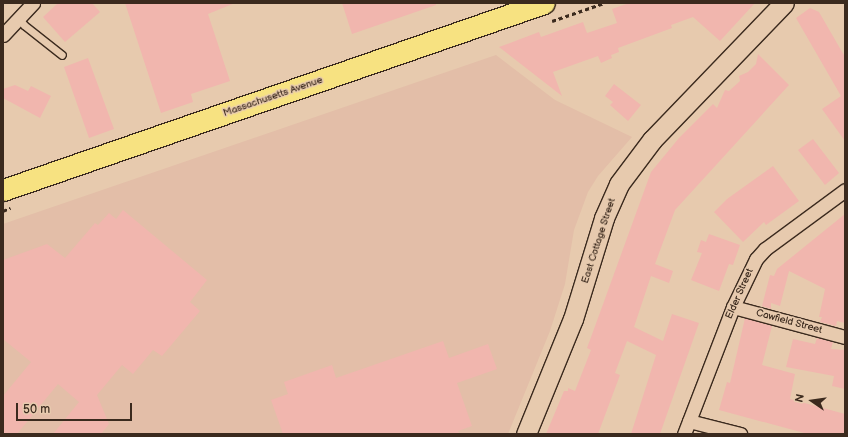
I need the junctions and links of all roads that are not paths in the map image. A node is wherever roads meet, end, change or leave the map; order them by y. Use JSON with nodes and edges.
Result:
{"nodes":[{"id":1,"x":33,"y":3,"type":"edge"},
{"id":2,"x":544,"y":3,"type":"edge"},
{"id":3,"x":784,"y":4,"type":"edge"},
{"id":4,"x":18,"y":17,"type":"junction"},
{"id":5,"x":3,"y":35,"type":"edge"},
{"id":6,"x":62,"y":55,"type":"dead end"},
{"id":7,"x":3,"y":190,"type":"edge"},
{"id":8,"x":845,"y":190,"type":"edge"},
{"id":9,"x":733,"y":307,"type":"junction"},
{"id":10,"x":845,"y":337,"type":"edge"},
{"id":11,"x":689,"y":421,"type":"junction"},
{"id":12,"x":526,"y":434,"type":"edge"},
{"id":13,"x":684,"y":434,"type":"edge"},
{"id":14,"x":740,"y":434,"type":"edge"}],
"edges":[{"from":1,"to":4,"type":"street"},
{"from":2,"to":7,"type":"main road","name":"Massachusetts Avenue"},
{"from":3,"to":12,"type":"street","name":"East Cottage Street"},
{"from":4,"to":5,"type":"street"},
{"from":4,"to":6,"type":"lane"},
{"from":8,"to":9,"type":"street","name":"Elder Street"},
{"from":9,"to":10,"type":"street","name":"Cawfield Street"},
{"from":9,"to":11,"type":"street","name":"Elder Street"},
{"from":11,"to":13,"type":"street","name":"Elder Street"},
{"from":11,"to":14,"type":"street"}]}
